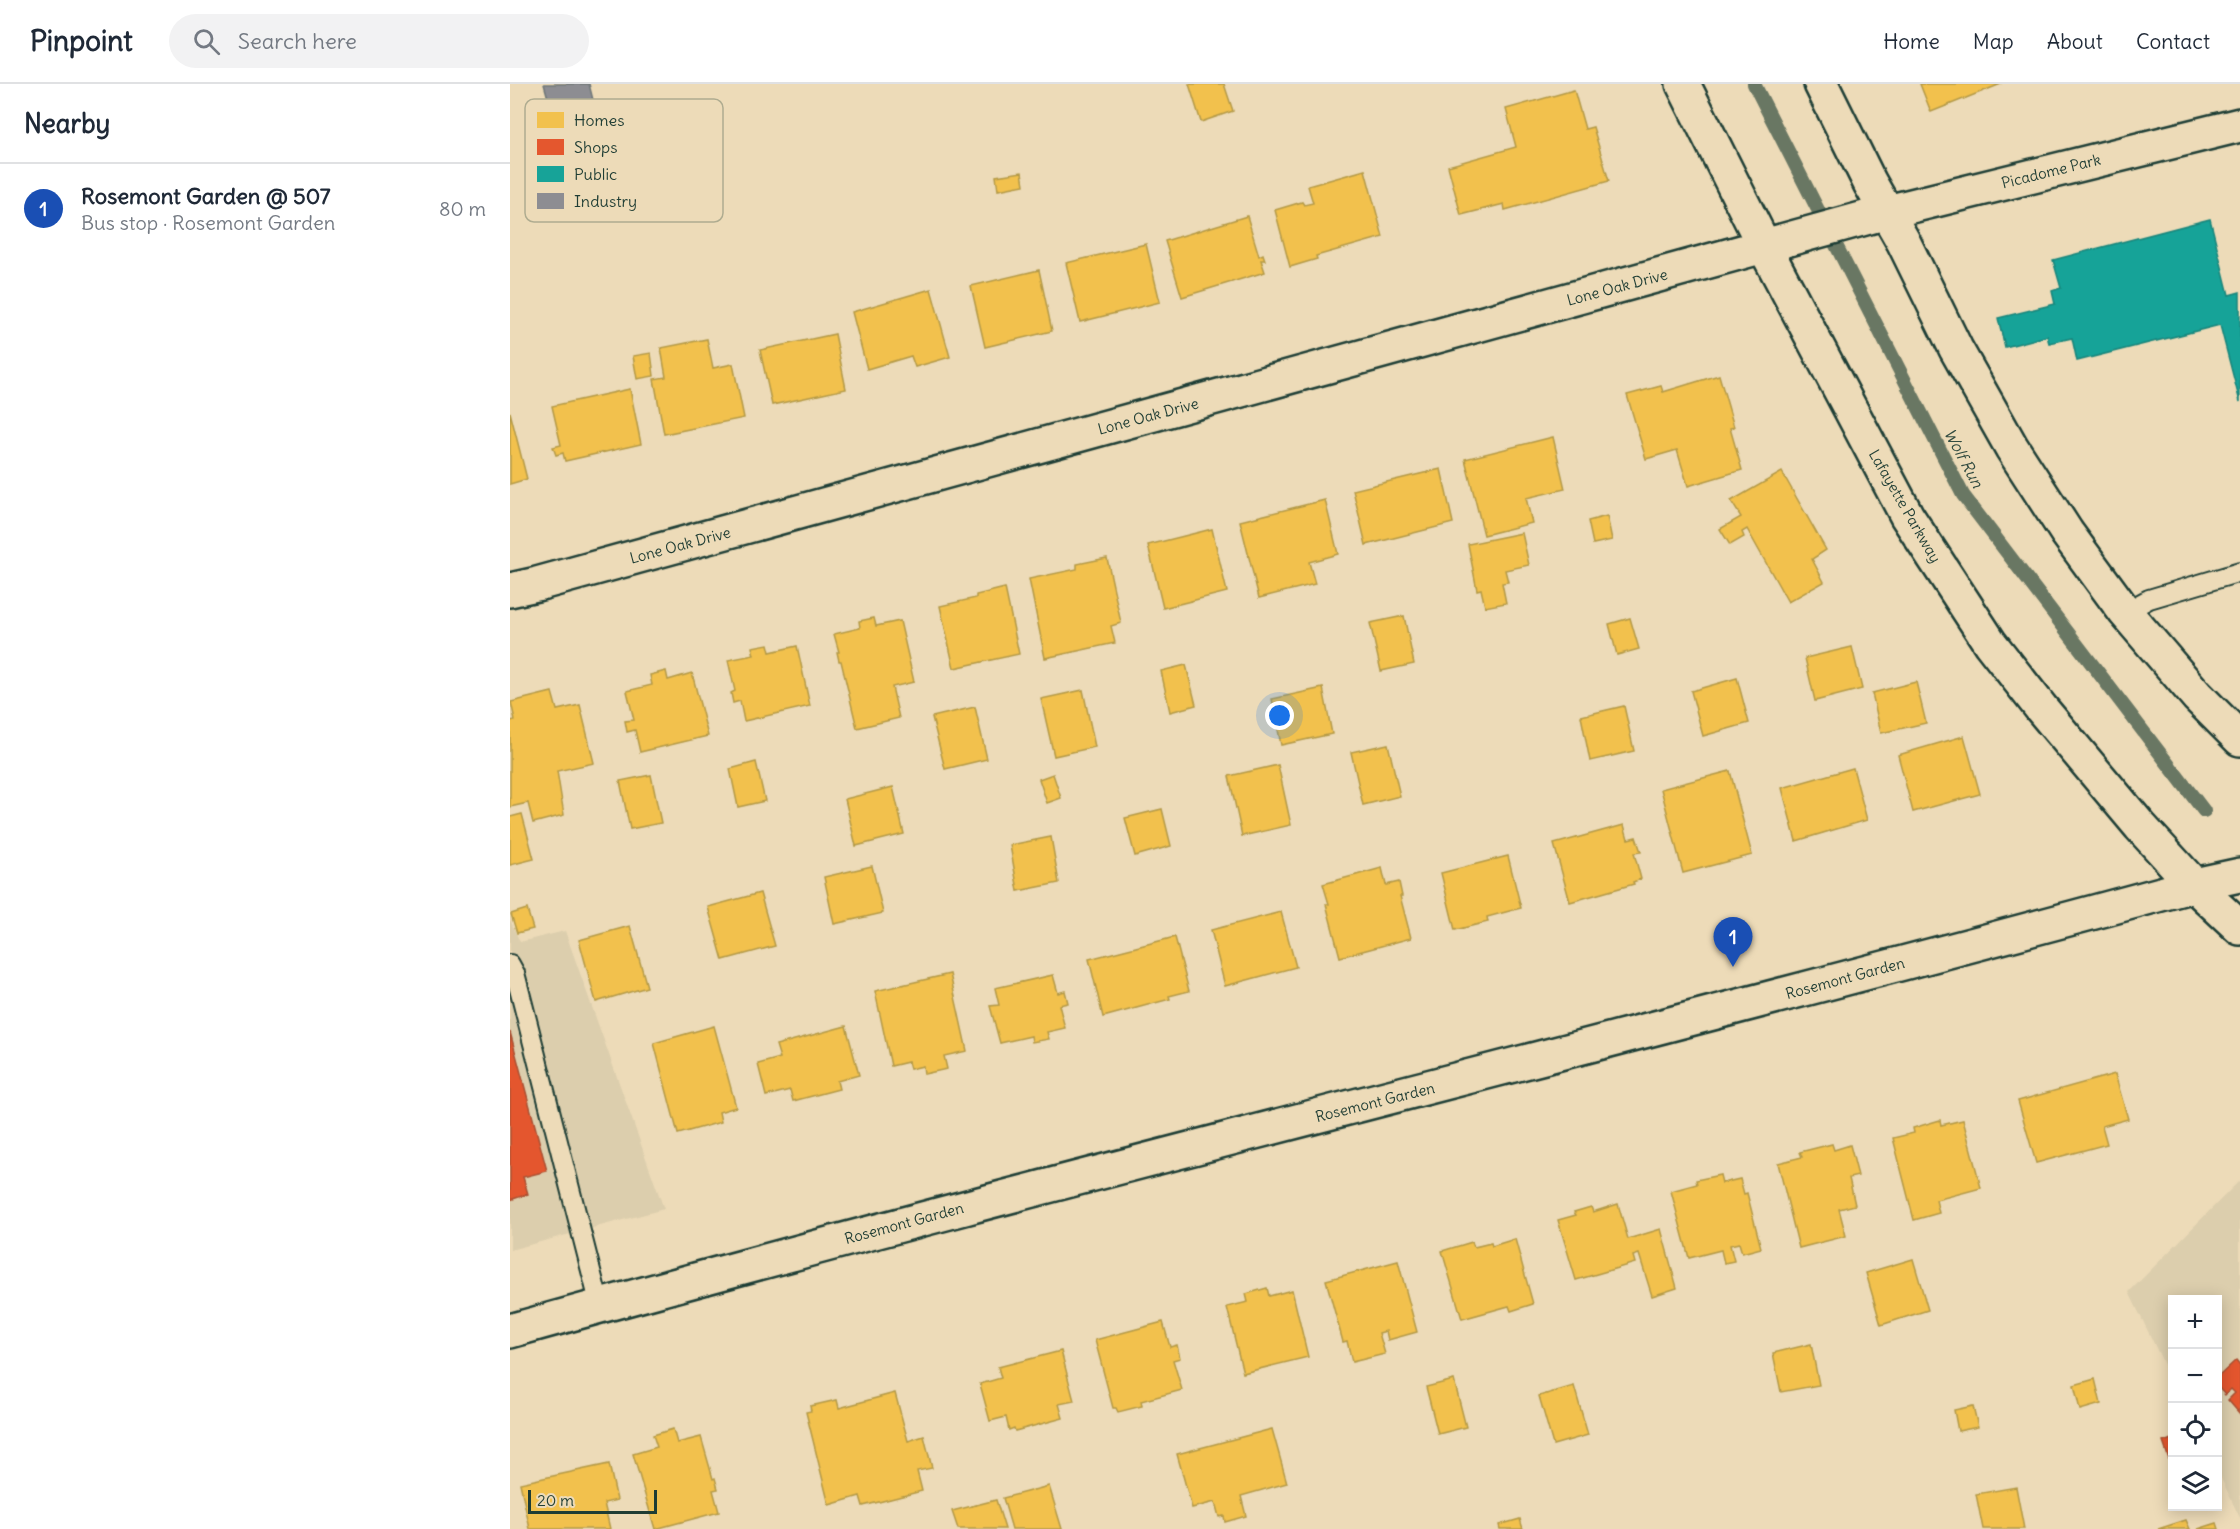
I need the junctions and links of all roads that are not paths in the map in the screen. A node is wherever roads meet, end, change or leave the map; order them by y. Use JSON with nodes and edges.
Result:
{"nodes":[{"id":1,"x":1683,"y":84,"type":"edge"},
{"id":2,"x":1821,"y":84,"type":"edge"},
{"id":3,"x":2240,"y":125,"type":"edge"},
{"id":4,"x":1874,"y":215,"type":"junction"},
{"id":5,"x":1775,"y":243,"type":"junction"},
{"id":6,"x":2240,"y":572,"type":"edge"},
{"id":7,"x":510,"y":590,"type":"edge"},
{"id":8,"x":2125,"y":612,"type":"junction"},
{"id":9,"x":2240,"y":739,"type":"edge"},
{"id":10,"x":2240,"y":875,"type":"edge"},
{"id":11,"x":2194,"y":885,"type":"junction"},
{"id":12,"x":2240,"y":928,"type":"edge"},
{"id":13,"x":510,"y":964,"type":"edge"},
{"id":14,"x":600,"y":1306,"type":"junction"},
{"id":15,"x":510,"y":1331,"type":"edge"}],
"edges":[{"from":1,"to":5,"type":"street","name":"Lafayette Parkway"},
{"from":2,"to":4,"type":"street"},
{"from":3,"to":4,"type":"street","name":"Picadome Park"},
{"from":4,"to":5,"type":"street","name":"Picadome Park"},
{"from":4,"to":8,"type":"street"},
{"from":5,"to":7,"type":"street","name":"Lone Oak Drive"},
{"from":5,"to":11,"type":"street","name":"Lafayette Parkway"},
{"from":6,"to":8,"type":"lane"},
{"from":8,"to":9,"type":"street"},
{"from":10,"to":11,"type":"street","name":"Rosemont Garden"},
{"from":11,"to":12,"type":"street","name":"Lafayette Parkway"},
{"from":11,"to":14,"type":"street","name":"Rosemont Garden"},
{"from":13,"to":14,"type":"lane"},
{"from":14,"to":15,"type":"street","name":"Rosemont Garden"}]}
